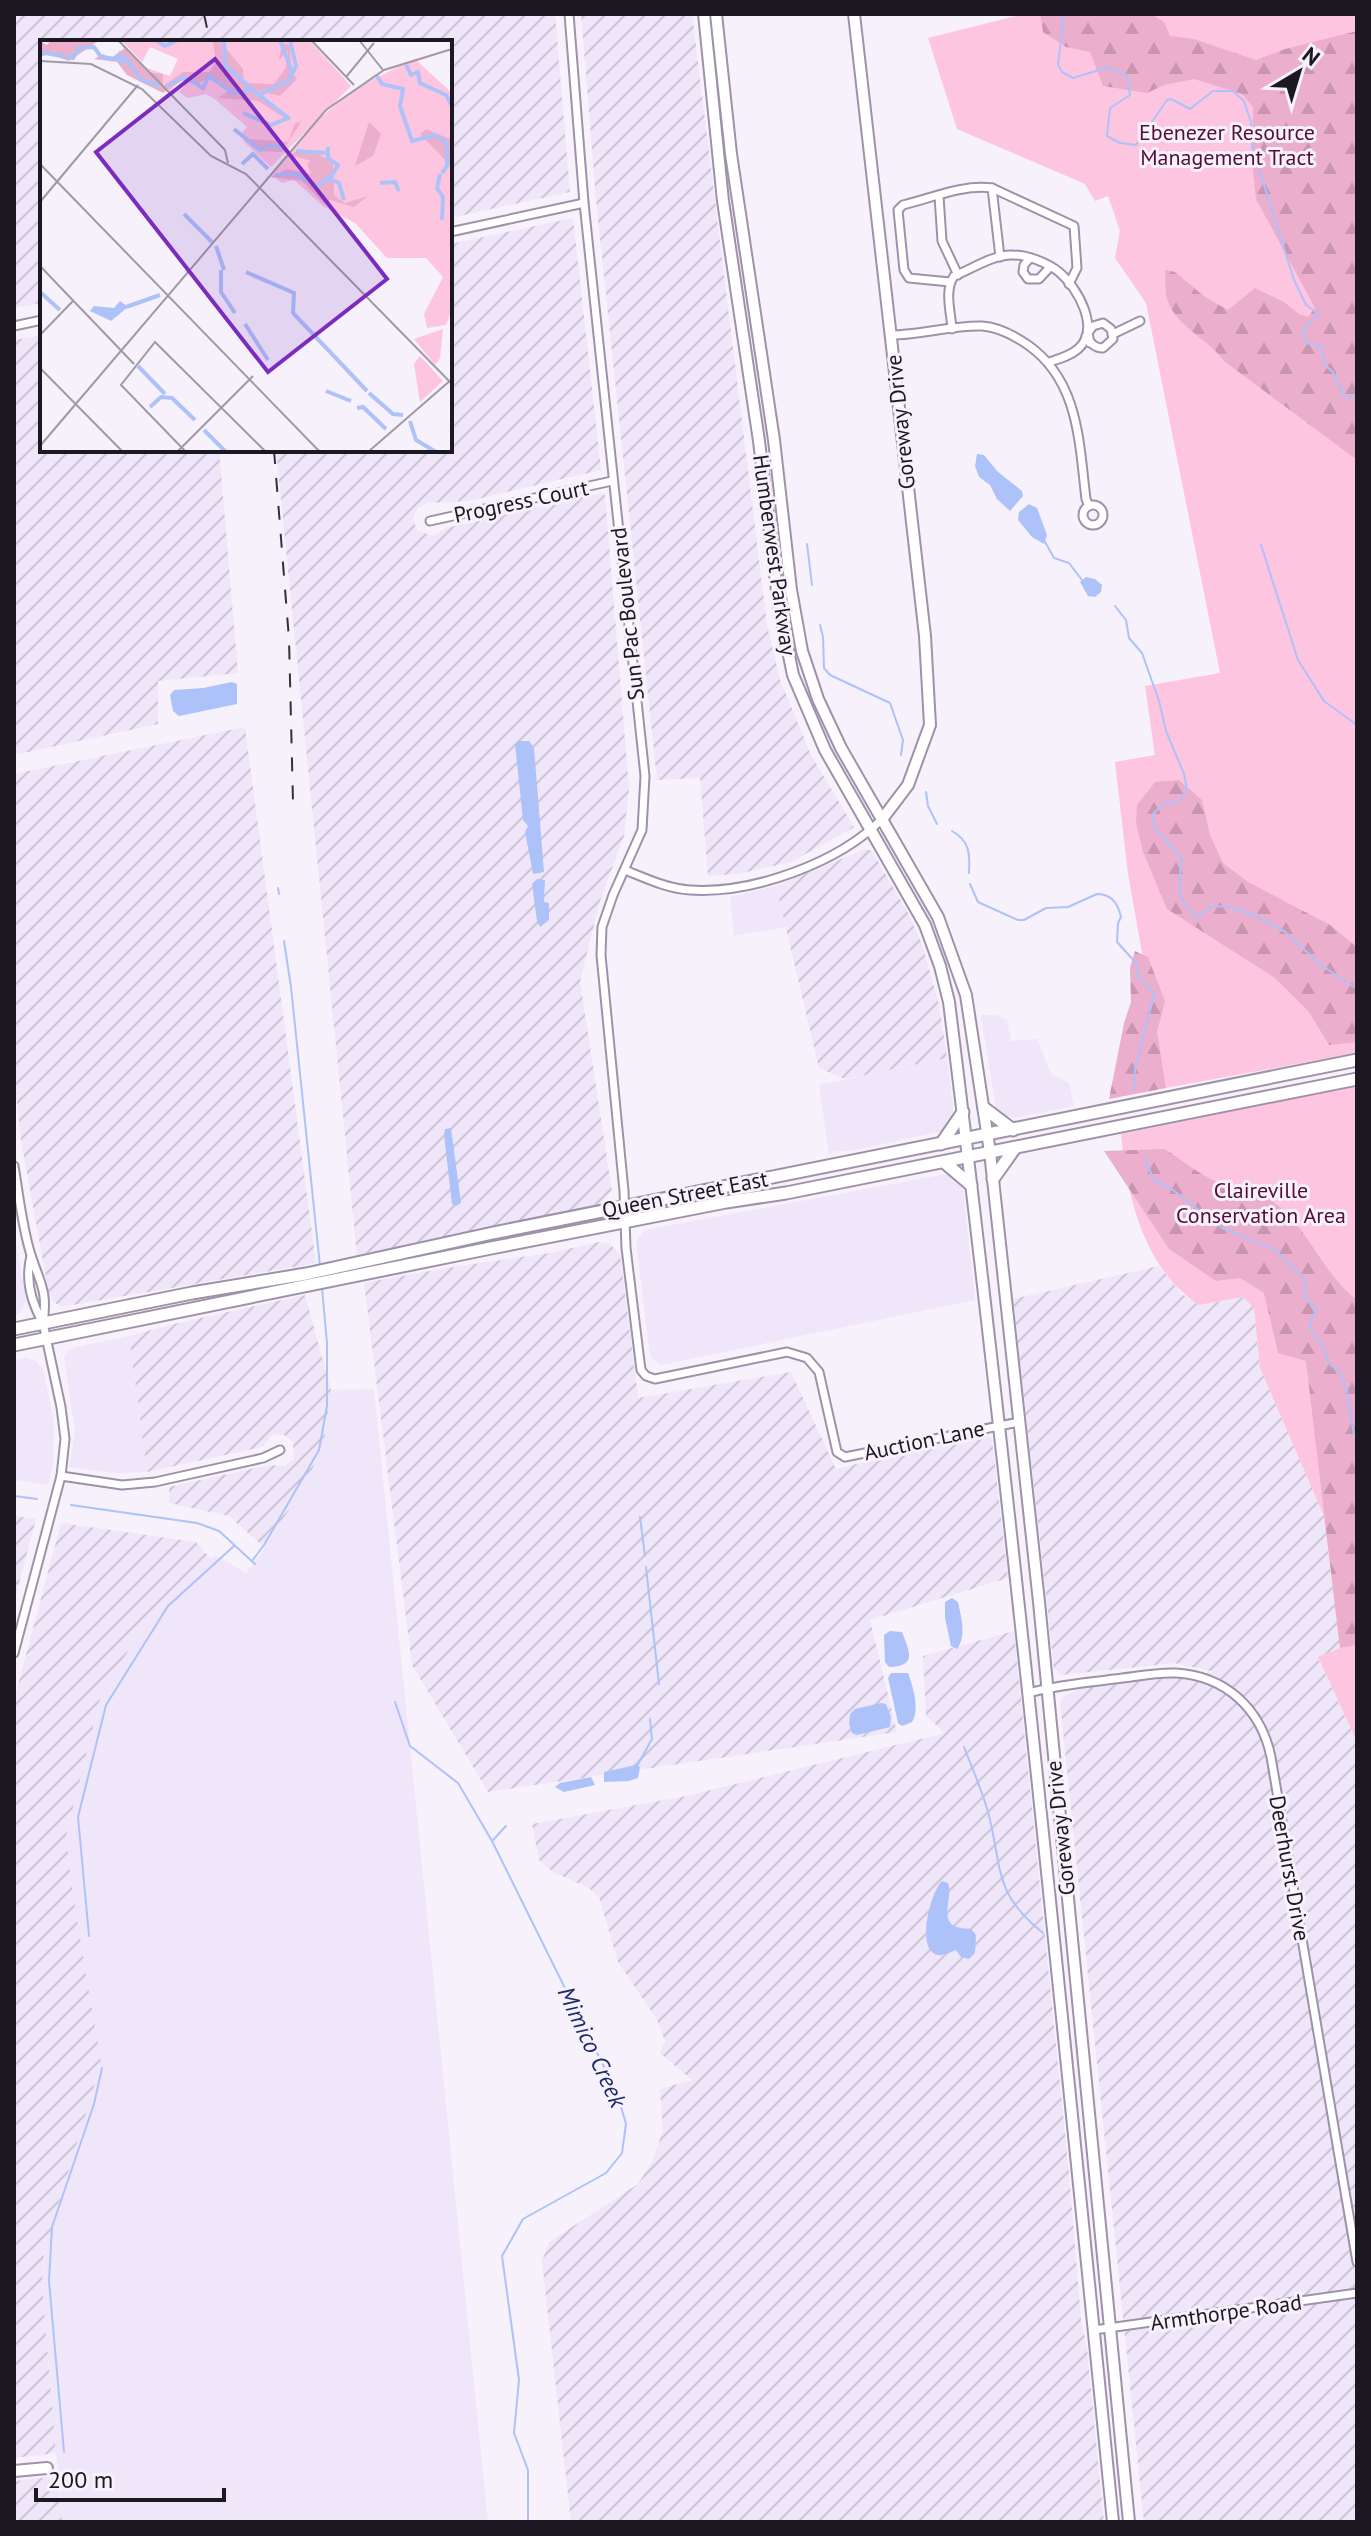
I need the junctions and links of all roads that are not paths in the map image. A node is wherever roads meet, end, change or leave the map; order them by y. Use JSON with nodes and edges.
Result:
{"nodes":[{"id":1,"x":569,"y":14,"type":"edge"},
{"id":2,"x":704,"y":14,"type":"edge"},
{"id":3,"x":716,"y":14,"type":"edge"},
{"id":4,"x":854,"y":14,"type":"edge"},
{"id":5,"x":992,"y":188,"type":"junction"},
{"id":6,"x":939,"y":196,"type":"junction"},
{"id":7,"x":584,"y":203,"type":"junction"},
{"id":8,"x":452,"y":232,"type":"edge"},
{"id":9,"x":1000,"y":257,"type":"junction"},
{"id":10,"x":1030,"y":258,"type":"junction"},
{"id":11,"x":1050,"y":267,"type":"junction"},
{"id":12,"x":958,"y":275,"type":"junction"},
{"id":13,"x":950,"y":282,"type":"junction"},
{"id":14,"x":1069,"y":284,"type":"junction"},
{"id":15,"x":40,"y":320,"type":"edge"},
{"id":16,"x":1140,"y":321,"type":"dead end"},
{"id":17,"x":14,"y":326,"type":"edge"},
{"id":18,"x":952,"y":329,"type":"junction"},
{"id":19,"x":1089,"y":333,"type":"junction"},
{"id":20,"x":1113,"y":334,"type":"junction"},
{"id":21,"x":891,"y":335,"type":"junction"},
{"id":22,"x":1049,"y":362,"type":"junction"},
{"id":23,"x":612,"y":481,"type":"junction"},
{"id":24,"x":1089,"y":506,"type":"dead end"},
{"id":25,"x":430,"y":521,"type":"dead end"},
{"id":26,"x":883,"y":818,"type":"junction"},
{"id":27,"x":872,"y":830,"type":"junction"},
{"id":28,"x":625,"y":870,"type":"junction"},
{"id":29,"x":1357,"y":1060,"type":"edge"},
{"id":30,"x":1357,"y":1079,"type":"edge"},
{"id":31,"x":984,"y":1108,"type":"junction"},
{"id":32,"x":963,"y":1112,"type":"junction"},
{"id":33,"x":1013,"y":1130,"type":"junction"},
{"id":34,"x":988,"y":1135,"type":"junction"},
{"id":35,"x":966,"y":1140,"type":"junction"},
{"id":36,"x":941,"y":1144,"type":"junction"},
{"id":37,"x":1015,"y":1148,"type":"junction"},
{"id":38,"x":990,"y":1152,"type":"junction"},
{"id":39,"x":968,"y":1157,"type":"junction"},
{"id":40,"x":944,"y":1162,"type":"junction"},
{"id":41,"x":14,"y":1166,"type":"edge"},
{"id":42,"x":993,"y":1179,"type":"junction"},
{"id":43,"x":971,"y":1185,"type":"junction"},
{"id":44,"x":625,"y":1206,"type":"junction"},
{"id":45,"x":625,"y":1222,"type":"junction"},
{"id":46,"x":363,"y":1269,"type":"junction"},
{"id":47,"x":307,"y":1280,"type":"junction"},
{"id":48,"x":43,"y":1323,"type":"junction"},
{"id":49,"x":14,"y":1329,"type":"edge"},
{"id":50,"x":45,"y":1338,"type":"junction"},
{"id":51,"x":14,"y":1345,"type":"edge"},
{"id":52,"x":1019,"y":1422,"type":"junction"},
{"id":53,"x":999,"y":1425,"type":"junction"},
{"id":54,"x":280,"y":1450,"type":"dead end"},
{"id":55,"x":61,"y":1476,"type":"junction"},
{"id":56,"x":14,"y":1653,"type":"edge"},
{"id":57,"x":1046,"y":1688,"type":"junction"},
{"id":58,"x":1028,"y":1693,"type":"junction"},
{"id":59,"x":1357,"y":2262,"type":"edge"},
{"id":60,"x":1357,"y":2293,"type":"edge"},
{"id":61,"x":1110,"y":2328,"type":"junction"},
{"id":62,"x":1094,"y":2330,"type":"junction"},
{"id":63,"x":47,"y":2468,"type":"dead end"},
{"id":64,"x":14,"y":2471,"type":"edge"},
{"id":65,"x":1113,"y":2522,"type":"edge"},
{"id":66,"x":1129,"y":2522,"type":"edge"}],
"edges":[{"from":1,"to":7,"type":"street","name":"Sun Pac Boulevard"},
{"from":2,"to":27,"type":"main road","name":"Humberwest Parkway"},
{"from":3,"to":26,"type":"main road","name":"Humberwest Parkway"},
{"from":4,"to":21,"type":"main road","name":"Goreway Drive"},
{"from":5,"to":6,"type":"street"},
{"from":5,"to":9,"type":"street"},
{"from":5,"to":14,"type":"street"},
{"from":6,"to":12,"type":"street"},
{"from":6,"to":13,"type":"street"},
{"from":7,"to":8,"type":"street"},
{"from":7,"to":23,"type":"street","name":"Sun Pac Boulevard"},
{"from":9,"to":10,"type":"street"},
{"from":9,"to":12,"type":"street"},
{"from":10,"to":11,"type":"street"},
{"from":10,"to":11,"type":"street"},
{"from":11,"to":14,"type":"street"},
{"from":12,"to":13,"type":"street"},
{"from":13,"to":18,"type":"street"},
{"from":14,"to":19,"type":"street"},
{"from":15,"to":17,"type":"street"},
{"from":16,"to":20,"type":"street"},
{"from":18,"to":21,"type":"street"},
{"from":18,"to":22,"type":"street"},
{"from":19,"to":20,"type":"street"},
{"from":19,"to":20,"type":"street"},
{"from":19,"to":22,"type":"street"},
{"from":21,"to":26,"type":"main road","name":"Goreway Drive"},
{"from":22,"to":24,"type":"street"},
{"from":23,"to":25,"type":"street","name":"Progress Court"},
{"from":23,"to":28,"type":"street","name":"Sun Pac Boulevard"},
{"from":26,"to":27,"type":"street"},
{"from":26,"to":31,"type":"main road","name":"Humberwest Parkway"},
{"from":27,"to":28,"type":"street"},
{"from":27,"to":32,"type":"main road","name":"Humberwest Parkway"},
{"from":28,"to":44,"type":"street","name":"Sun Pac Boulevard"},
{"from":29,"to":33,"type":"main road","name":"Queen Street East"},
{"from":30,"to":37,"type":"main road","name":"Queen Street East"},
{"from":31,"to":33,"type":"main road"},
{"from":31,"to":34,"type":"main road","name":"Humberwest Parkway"},
{"from":32,"to":35,"type":"main road","name":"Humberwest Parkway"},
{"from":32,"to":36,"type":"main road"},
{"from":33,"to":34,"type":"main road","name":"Queen Street East"},
{"from":34,"to":35,"type":"main road","name":"Queen Street East"},
{"from":34,"to":38,"type":"main road","name":"Goreway Drive"},
{"from":35,"to":36,"type":"main road","name":"Queen Street East"},
{"from":35,"to":39,"type":"main road","name":"Humberwest Parkway"},
{"from":36,"to":44,"type":"main road","name":"Queen Street East"},
{"from":37,"to":38,"type":"main road","name":"Queen Street East"},
{"from":37,"to":42,"type":"main road"},
{"from":38,"to":39,"type":"main road","name":"Queen Street East"},
{"from":38,"to":42,"type":"main road","name":"Goreway Drive"},
{"from":39,"to":40,"type":"main road","name":"Queen Street East"},
{"from":39,"to":43,"type":"main road","name":"Goreway Drive"},
{"from":40,"to":43,"type":"main road"},
{"from":40,"to":45,"type":"main road","name":"Queen Street East"},
{"from":41,"to":48,"type":"street"},
{"from":42,"to":52,"type":"main road","name":"Goreway Drive"},
{"from":43,"to":53,"type":"main road","name":"Goreway Drive"},
{"from":44,"to":45,"type":"street","name":"Auction Lane"},
{"from":44,"to":46,"type":"main road","name":"Queen Street East"},
{"from":45,"to":46,"type":"main road","name":"Queen Street East"},
{"from":45,"to":53,"type":"street","name":"Auction Lane"},
{"from":46,"to":47,"type":"main road","name":"Queen Street East"},
{"from":47,"to":48,"type":"main road","name":"Queen Street East"},
{"from":47,"to":50,"type":"main road","name":"Queen Street East"},
{"from":48,"to":49,"type":"main road","name":"Queen Street East"},
{"from":48,"to":50,"type":"street"},
{"from":50,"to":51,"type":"main road","name":"Queen Street East"},
{"from":50,"to":55,"type":"street"},
{"from":52,"to":53,"type":"street","name":"Auction Lane"},
{"from":52,"to":57,"type":"main road","name":"Goreway Drive"},
{"from":53,"to":58,"type":"main road","name":"Goreway Drive"},
{"from":54,"to":55,"type":"street"},
{"from":55,"to":56,"type":"street"},
{"from":57,"to":58,"type":"street","name":"Deerhurst Drive"},
{"from":57,"to":59,"type":"street","name":"Deerhurst Drive"},
{"from":57,"to":61,"type":"main road","name":"Goreway Drive"},
{"from":58,"to":62,"type":"main road","name":"Goreway Drive"},
{"from":60,"to":61,"type":"street","name":"Armthorpe Road"},
{"from":61,"to":62,"type":"street","name":"Armthorpe Road"},
{"from":61,"to":66,"type":"main road","name":"Goreway Drive"},
{"from":62,"to":65,"type":"main road","name":"Goreway Drive"},
{"from":63,"to":64,"type":"main road"}]}
